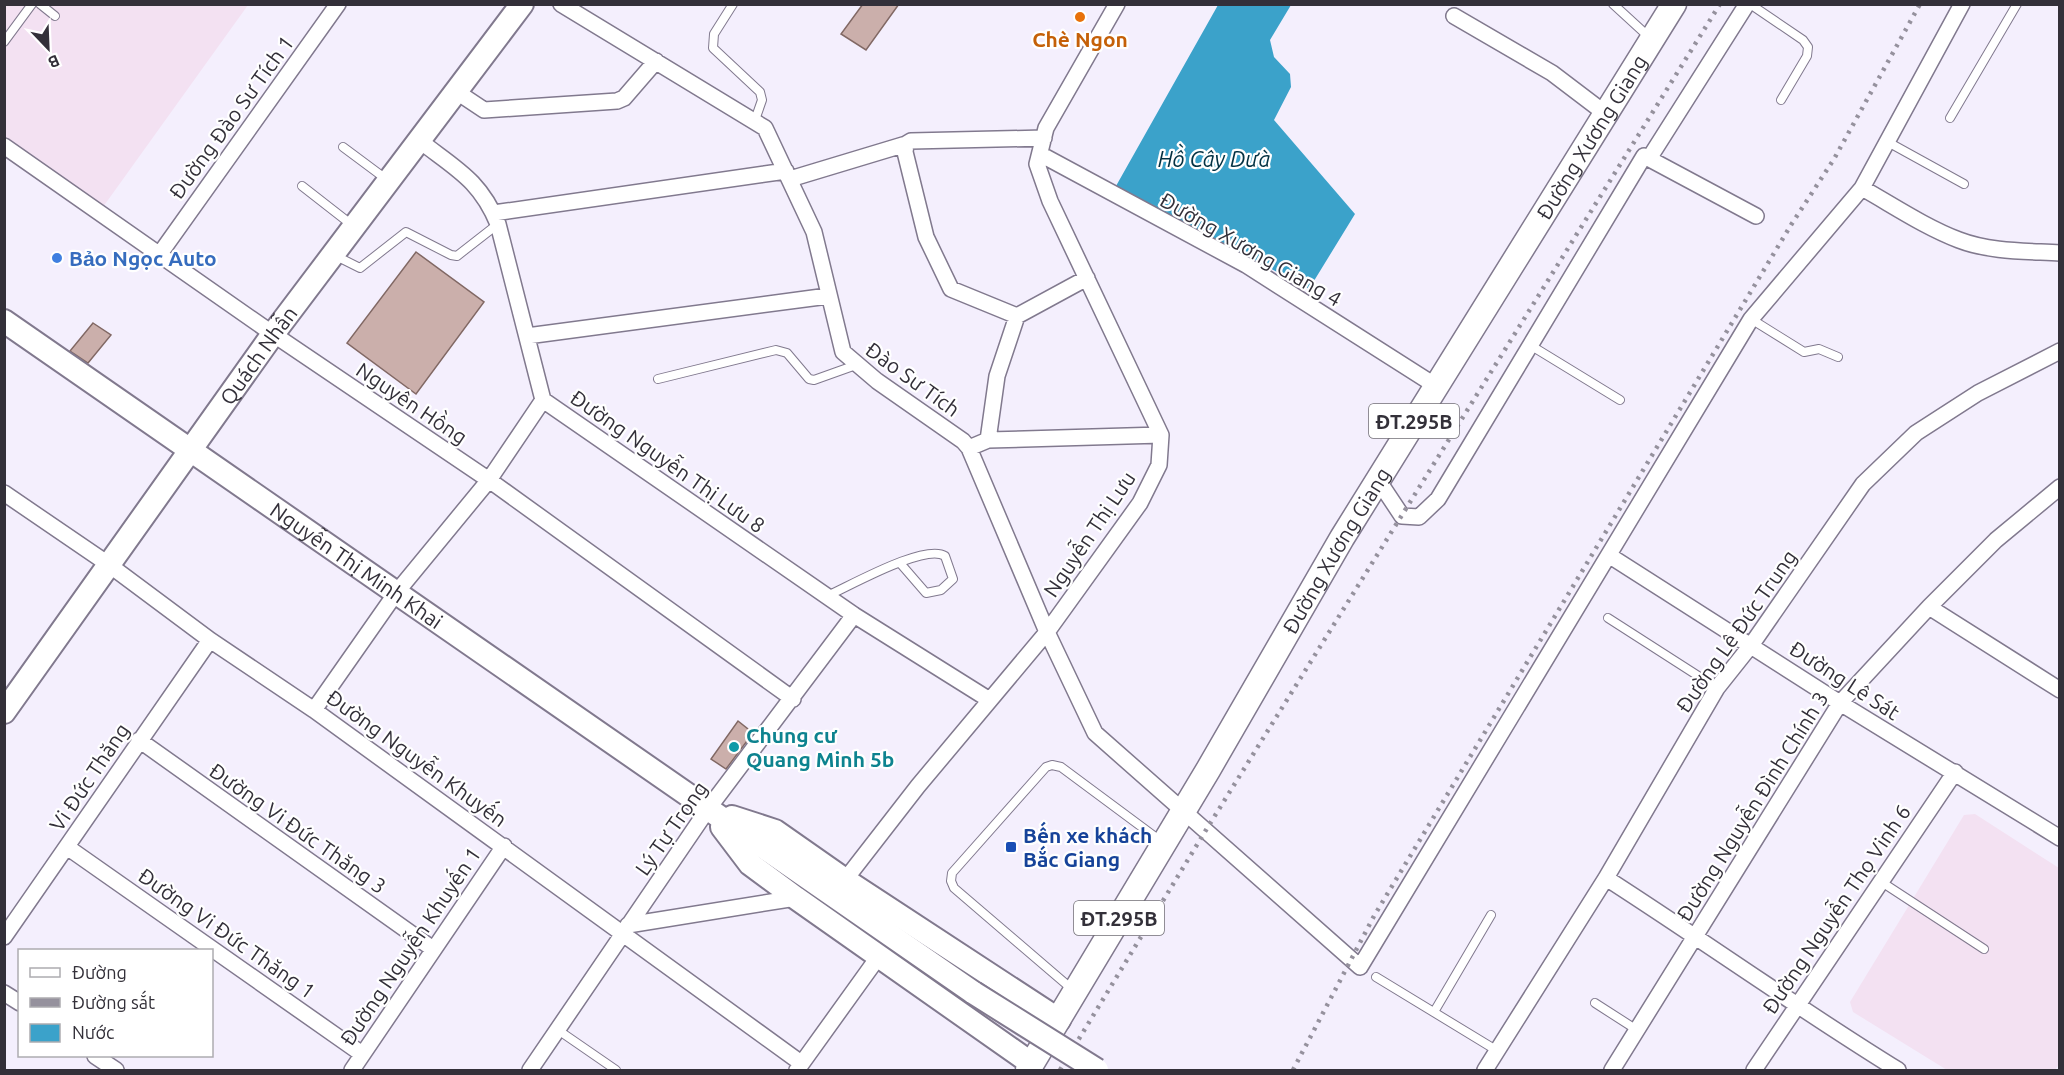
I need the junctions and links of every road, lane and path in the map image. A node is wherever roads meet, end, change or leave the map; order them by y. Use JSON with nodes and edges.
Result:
{"nodes":[{"id":1,"x":32,"y":4,"type":"edge"},
{"id":2,"x":40,"y":4,"type":"edge"},
{"id":3,"x":338,"y":4,"type":"edge"},
{"id":4,"x":522,"y":4,"type":"edge"},
{"id":5,"x":561,"y":4,"type":"edge"},
{"id":6,"x":734,"y":4,"type":"edge"},
{"id":7,"x":1117,"y":4,"type":"edge"},
{"id":8,"x":1613,"y":4,"type":"edge"},
{"id":9,"x":1674,"y":4,"type":"edge"},
{"id":10,"x":1749,"y":4,"type":"edge"},
{"id":11,"x":1962,"y":4,"type":"edge"},
{"id":12,"x":2017,"y":4,"type":"edge"},
{"id":13,"x":55,"y":16,"type":"dead end"},
{"id":14,"x":1454,"y":16,"type":"dead end"},
{"id":15,"x":1652,"y":40,"type":"junction"},
{"id":16,"x":4,"y":42,"type":"edge"},
{"id":17,"x":656,"y":62,"type":"junction"},
{"id":18,"x":457,"y":92,"type":"junction"},
{"id":19,"x":1781,"y":100,"type":"dead end"},
{"id":20,"x":1606,"y":114,"type":"junction"},
{"id":21,"x":1950,"y":118,"type":"dead end"},
{"id":22,"x":755,"y":120,"type":"junction"},
{"id":23,"x":1044,"y":138,"type":"junction"},
{"id":24,"x":420,"y":141,"type":"junction"},
{"id":25,"x":1886,"y":141,"type":"junction"},
{"id":26,"x":906,"y":144,"type":"junction"},
{"id":27,"x":4,"y":146,"type":"edge"},
{"id":28,"x":343,"y":147,"type":"dead end"},
{"id":29,"x":1040,"y":154,"type":"junction"},
{"id":30,"x":1650,"y":158,"type":"junction"},
{"id":31,"x":788,"y":175,"type":"junction"},
{"id":32,"x":390,"y":182,"type":"junction"},
{"id":33,"x":1964,"y":184,"type":"dead end"},
{"id":34,"x":302,"y":186,"type":"dead end"},
{"id":35,"x":1862,"y":188,"type":"junction"},
{"id":36,"x":1756,"y":216,"type":"dead end"},
{"id":37,"x":496,"y":218,"type":"junction"},
{"id":38,"x":355,"y":228,"type":"junction"},
{"id":39,"x":2060,"y":253,"type":"edge"},
{"id":40,"x":159,"y":255,"type":"junction"},
{"id":41,"x":335,"y":255,"type":"junction"},
{"id":42,"x":1087,"y":278,"type":"junction"},
{"id":43,"x":828,"y":296,"type":"junction"},
{"id":44,"x":1017,"y":316,"type":"junction"},
{"id":45,"x":1751,"y":319,"type":"junction"},
{"id":46,"x":4,"y":321,"type":"edge"},
{"id":47,"x":273,"y":334,"type":"junction"},
{"id":48,"x":527,"y":336,"type":"junction"},
{"id":49,"x":1530,"y":345,"type":"junction"},
{"id":50,"x":2059,"y":350,"type":"edge"},
{"id":51,"x":1838,"y":357,"type":"dead end"},
{"id":52,"x":856,"y":365,"type":"junction"},
{"id":53,"x":657,"y":379,"type":"dead end"},
{"id":54,"x":1436,"y":386,"type":"junction"},
{"id":55,"x":543,"y":400,"type":"junction"},
{"id":56,"x":1620,"y":400,"type":"dead end"},
{"id":57,"x":1161,"y":435,"type":"junction"},
{"id":58,"x":988,"y":440,"type":"junction"},
{"id":59,"x":969,"y":448,"type":"junction"},
{"id":60,"x":190,"y":450,"type":"junction"},
{"id":61,"x":489,"y":480,"type":"junction"},
{"id":62,"x":1378,"y":480,"type":"junction"},
{"id":63,"x":2060,"y":487,"type":"edge"},
{"id":64,"x":4,"y":494,"type":"edge"},
{"id":65,"x":1610,"y":556,"type":"junction"},
{"id":66,"x":900,"y":563,"type":"junction"},
{"id":67,"x":108,"y":564,"type":"junction"},
{"id":68,"x":396,"y":593,"type":"junction"},
{"id":69,"x":827,"y":596,"type":"junction"},
{"id":70,"x":1929,"y":607,"type":"junction"},
{"id":71,"x":854,"y":615,"type":"junction"},
{"id":72,"x":1608,"y":618,"type":"dead end"},
{"id":73,"x":1047,"y":632,"type":"junction"},
{"id":74,"x":210,"y":640,"type":"junction"},
{"id":75,"x":1752,"y":645,"type":"junction"},
{"id":76,"x":1718,"y":688,"type":"junction"},
{"id":77,"x":2060,"y":690,"type":"edge"},
{"id":78,"x":793,"y":699,"type":"junction"},
{"id":79,"x":988,"y":699,"type":"junction"},
{"id":80,"x":1840,"y":703,"type":"junction"},
{"id":81,"x":314,"y":710,"type":"junction"},
{"id":82,"x":4,"y":712,"type":"edge"},
{"id":83,"x":139,"y":741,"type":"junction"},
{"id":84,"x":1954,"y":772,"type":"junction"},
{"id":85,"x":708,"y":809,"type":"junction"},
{"id":86,"x":1183,"y":810,"type":"junction"},
{"id":87,"x":2060,"y":837,"type":"edge"},
{"id":88,"x":1163,"y":843,"type":"junction"},
{"id":89,"x":504,"y":846,"type":"junction"},
{"id":90,"x":67,"y":847,"type":"junction"},
{"id":91,"x":1606,"y":878,"type":"junction"},
{"id":92,"x":845,"y":880,"type":"junction"},
{"id":93,"x":1880,"y":881,"type":"junction"},
{"id":94,"x":795,"y":898,"type":"junction"},
{"id":95,"x":1491,"y":915,"type":"dead end"},
{"id":96,"x":626,"y":929,"type":"junction"},
{"id":97,"x":1695,"y":935,"type":"junction"},
{"id":98,"x":4,"y":937,"type":"edge"},
{"id":99,"x":212,"y":949,"type":"edge"},
{"id":100,"x":213,"y":949,"type":"edge"},
{"id":101,"x":433,"y":949,"type":"junction"},
{"id":102,"x":1984,"y":950,"type":"dead end"},
{"id":103,"x":879,"y":956,"type":"junction"},
{"id":104,"x":1376,"y":977,"type":"dead end"},
{"id":105,"x":4,"y":993,"type":"edge"},
{"id":106,"x":1076,"y":993,"type":"junction"},
{"id":107,"x":18,"y":1002,"type":"edge"},
{"id":108,"x":1594,"y":1003,"type":"dead end"},
{"id":109,"x":1796,"y":1006,"type":"junction"},
{"id":110,"x":1434,"y":1012,"type":"junction"},
{"id":111,"x":1059,"y":1020,"type":"junction"},
{"id":112,"x":558,"y":1030,"type":"junction"},
{"id":113,"x":1637,"y":1030,"type":"junction"},
{"id":114,"x":1496,"y":1050,"type":"junction"},
{"id":115,"x":362,"y":1054,"type":"junction"},
{"id":116,"x":96,"y":1057,"type":"edge"},
{"id":117,"x":799,"y":1067,"type":"edge"},
{"id":118,"x":1030,"y":1067,"type":"edge"},
{"id":119,"x":1898,"y":1070,"type":"edge"},
{"id":120,"x":116,"y":1071,"type":"edge"},
{"id":121,"x":352,"y":1071,"type":"edge"},
{"id":122,"x":530,"y":1071,"type":"edge"},
{"id":123,"x":616,"y":1071,"type":"edge"},
{"id":124,"x":1097,"y":1071,"type":"edge"},
{"id":125,"x":1485,"y":1071,"type":"edge"},
{"id":126,"x":1612,"y":1071,"type":"edge"},
{"id":127,"x":1754,"y":1071,"type":"edge"}],
"edges":[{"from":1,"to":16,"type":"lane"},
{"from":2,"to":13,"type":"lane"},
{"from":3,"to":40,"type":"street","name":"Đường Đào Sư Tích 1"},
{"from":4,"to":18,"type":"main road","name":"Quách Nhẫn"},
{"from":5,"to":17,"type":"street","name":"Đào Sư Tích"},
{"from":6,"to":22,"type":"lane"},
{"from":7,"to":23,"type":"street","name":"Nguyễn Thị Lưu"},
{"from":8,"to":15,"type":"lane"},
{"from":9,"to":15,"type":"main road","name":"Đường Xương Giang","number":"ĐT.295B"},
{"from":10,"to":19,"type":"lane"},
{"from":10,"to":30,"type":"street"},
{"from":11,"to":25,"type":"street"},
{"from":12,"to":21,"type":"lane"},
{"from":14,"to":20,"type":"street"},
{"from":15,"to":20,"type":"main road","name":"Đường Xương Giang","number":"ĐT.295B"},
{"from":17,"to":18,"type":"street"},
{"from":17,"to":22,"type":"street","name":"Đào Sư Tích"},
{"from":18,"to":24,"type":"main road","name":"Quách Nhẫn"},
{"from":20,"to":54,"type":"main road","name":"Đường Xương Giang","number":"ĐT.295B"},
{"from":22,"to":31,"type":"street","name":"Đào Sư Tích"},
{"from":23,"to":26,"type":"street"},
{"from":23,"to":29,"type":"street","name":"Nguyễn Thị Lưu"},
{"from":24,"to":32,"type":"main road","name":"Quách Nhẫn"},
{"from":24,"to":37,"type":"street","name":"Đường Nguyễn Thị Lưu 8"},
{"from":25,"to":33,"type":"lane"},
{"from":25,"to":35,"type":"street"},
{"from":26,"to":31,"type":"street"},
{"from":26,"to":44,"type":"street"},
{"from":27,"to":40,"type":"street","name":"Nguyên Hồng"},
{"from":28,"to":32,"type":"lane"},
{"from":29,"to":42,"type":"street","name":"Nguyễn Thị Lưu"},
{"from":29,"to":54,"type":"street","name":"Đường Xương Giang 4"},
{"from":30,"to":36,"type":"street"},
{"from":30,"to":49,"type":"street"},
{"from":31,"to":37,"type":"street"},
{"from":31,"to":43,"type":"street","name":"Đào Sư Tích"},
{"from":32,"to":38,"type":"main road","name":"Quách Nhẫn"},
{"from":34,"to":38,"type":"lane"},
{"from":35,"to":39,"type":"street"},
{"from":35,"to":45,"type":"street"},
{"from":37,"to":41,"type":"lane"},
{"from":37,"to":48,"type":"street","name":"Đường Nguyễn Thị Lưu 8"},
{"from":38,"to":41,"type":"main road","name":"Quách Nhẫn"},
{"from":40,"to":47,"type":"street","name":"Nguyên Hồng"},
{"from":41,"to":47,"type":"main road","name":"Quách Nhẫn"},
{"from":42,"to":44,"type":"street"},
{"from":42,"to":57,"type":"street","name":"Nguyễn Thị Lưu"},
{"from":43,"to":48,"type":"street"},
{"from":43,"to":52,"type":"street","name":"Đào Sư Tích"},
{"from":44,"to":58,"type":"street"},
{"from":45,"to":51,"type":"lane"},
{"from":45,"to":65,"type":"street"},
{"from":46,"to":60,"type":"main road","name":"Nguyễn Thị Minh Khai"},
{"from":47,"to":60,"type":"main road","name":"Quách Nhẫn"},
{"from":47,"to":61,"type":"street","name":"Nguyên Hồng"},
{"from":48,"to":55,"type":"street","name":"Đường Nguyễn Thị Lưu 8"},
{"from":49,"to":56,"type":"lane"},
{"from":49,"to":62,"type":"street"},
{"from":50,"to":75,"type":"street","name":"Đường Lê Đức Trung"},
{"from":52,"to":53,"type":"lane"},
{"from":52,"to":59,"type":"street","name":"Đào Sư Tích"},
{"from":54,"to":62,"type":"main road","name":"Đường Xương Giang","number":"ĐT.295B"},
{"from":55,"to":61,"type":"street"},
{"from":55,"to":69,"type":"street","name":"Đường Nguyễn Thị Lưu 8"},
{"from":57,"to":58,"type":"street"},
{"from":57,"to":73,"type":"street","name":"Nguyễn Thị Lưu"},
{"from":58,"to":59,"type":"street"},
{"from":59,"to":73,"type":"street","name":"Đào Sư Tích"},
{"from":60,"to":67,"type":"main road","name":"Quách Nhẫn"},
{"from":60,"to":68,"type":"main road","name":"Nguyễn Thị Minh Khai"},
{"from":61,"to":68,"type":"street"},
{"from":61,"to":78,"type":"street","name":"Nguyên Hồng"},
{"from":62,"to":86,"type":"main road","name":"Đường Xương Giang","number":"ĐT.295B"},
{"from":63,"to":70,"type":"street","name":"Đường Nguyễn Đình Chính 3"},
{"from":64,"to":67,"type":"street","name":"Đường Nguyễn Khuyến"},
{"from":65,"to":75,"type":"street","name":"Đường Lê Sát"},
{"from":65,"to":86,"type":"street","name":"Đào Sư Tích"},
{"from":66,"to":66,"type":"lane"},
{"from":66,"to":69,"type":"lane"},
{"from":67,"to":74,"type":"street","name":"Đường Nguyễn Khuyến"},
{"from":67,"to":82,"type":"main road","name":"Quách Nhẫn"},
{"from":68,"to":81,"type":"street"},
{"from":68,"to":85,"type":"main road","name":"Nguyễn Thị Minh Khai"},
{"from":69,"to":71,"type":"street","name":"Đường Nguyễn Thị Lưu 8"},
{"from":70,"to":77,"type":"street"},
{"from":70,"to":80,"type":"street","name":"Đường Nguyễn Đình Chính 3"},
{"from":71,"to":78,"type":"street","name":"Lý Tự Trọng"},
{"from":71,"to":79,"type":"street","name":"Đường Nguyễn Thị Lưu 8"},
{"from":72,"to":76,"type":"lane"},
{"from":73,"to":79,"type":"street","name":"Nguyễn Thị Lưu"},
{"from":73,"to":86,"type":"street","name":"Đào Sư Tích"},
{"from":74,"to":81,"type":"street","name":"Đường Nguyễn Khuyến"},
{"from":74,"to":83,"type":"street","name":"Vi Đức Thăng"},
{"from":75,"to":76,"type":"street","name":"Đường Lê Đức Trung"},
{"from":75,"to":80,"type":"street","name":"Đường Lê Sát"},
{"from":76,"to":91,"type":"street","name":"Đường Lê Đức Trung"},
{"from":78,"to":85,"type":"street","name":"Lý Tự Trọng"},
{"from":79,"to":92,"type":"street","name":"Nguyễn Thị Lưu"},
{"from":80,"to":84,"type":"street","name":"Đường Lê Sát"},
{"from":80,"to":97,"type":"street","name":"Đường Nguyễn Đình Chính 3"},
{"from":81,"to":89,"type":"street","name":"Đường Nguyễn Khuyến"},
{"from":83,"to":90,"type":"street","name":"Vi Đức Thăng"},
{"from":83,"to":101,"type":"street","name":"Đường Vi Đức Thăng 3"},
{"from":84,"to":87,"type":"street","name":"Đường Lê Sát"},
{"from":84,"to":93,"type":"street","name":"Đường Nguyễn Thọ Vinh 6"},
{"from":85,"to":92,"type":"main road"},
{"from":85,"to":94,"type":"main road"},
{"from":85,"to":96,"type":"street","name":"Lý Tự Trọng"},
{"from":85,"to":124,"type":"main road","name":"Nguyễn Thị Minh Khai","bridge":true},
{"from":86,"to":88,"type":"main road","name":"Đường Xương Giang","number":"ĐT.295B"},
{"from":88,"to":106,"type":"main road","name":"Đường Xương Giang","number":"ĐT.295B"},
{"from":88,"to":106,"type":"lane"},
{"from":89,"to":96,"type":"street","name":"Đường Nguyễn Khuyến"},
{"from":89,"to":101,"type":"street","name":"Đường Nguyễn Khuyến 1"},
{"from":90,"to":98,"type":"street","name":"Vi Đức Thăng"},
{"from":90,"to":99,"type":"street","name":"Đường Vi Đức Thăng 1"},
{"from":91,"to":97,"type":"street"},
{"from":91,"to":114,"type":"street","name":"Đường Lê Đức Trung"},
{"from":92,"to":111,"type":"main road"},
{"from":93,"to":102,"type":"lane"},
{"from":93,"to":109,"type":"street","name":"Đường Nguyễn Thọ Vinh 6"},
{"from":94,"to":96,"type":"street"},
{"from":94,"to":103,"type":"main road"},
{"from":95,"to":110,"type":"lane"},
{"from":96,"to":112,"type":"street","name":"Lý Tự Trọng"},
{"from":96,"to":117,"type":"street","name":"Đường Nguyễn Khuyến"},
{"from":97,"to":109,"type":"street"},
{"from":97,"to":113,"type":"street","name":"Đường Nguyễn Đình Chính 3"},
{"from":100,"to":115,"type":"street","name":"Đường Vi Đức Thăng 1"},
{"from":101,"to":115,"type":"street","name":"Đường Nguyễn Khuyến 1"},
{"from":103,"to":117,"type":"street"},
{"from":103,"to":118,"type":"main road"},
{"from":104,"to":110,"type":"lane"},
{"from":105,"to":107,"type":"street"},
{"from":106,"to":111,"type":"main road","name":"Đường Xương Giang","number":"ĐT.295B"},
{"from":108,"to":113,"type":"lane"},
{"from":109,"to":119,"type":"street"},
{"from":109,"to":127,"type":"street","name":"Đường Nguyễn Thọ Vinh 6"},
{"from":110,"to":114,"type":"lane"},
{"from":111,"to":118,"type":"main road","name":"Đường Xương Giang","number":"ĐT.295B"},
{"from":112,"to":122,"type":"street","name":"Lý Tự Trọng"},
{"from":112,"to":123,"type":"lane"},
{"from":113,"to":126,"type":"street","name":"Đường Nguyễn Đình Chính 3"},
{"from":114,"to":125,"type":"street","name":"Đường Lê Đức Trung"},
{"from":115,"to":121,"type":"street","name":"Đường Nguyễn Khuyến 1"},
{"from":116,"to":120,"type":"street"}]}
